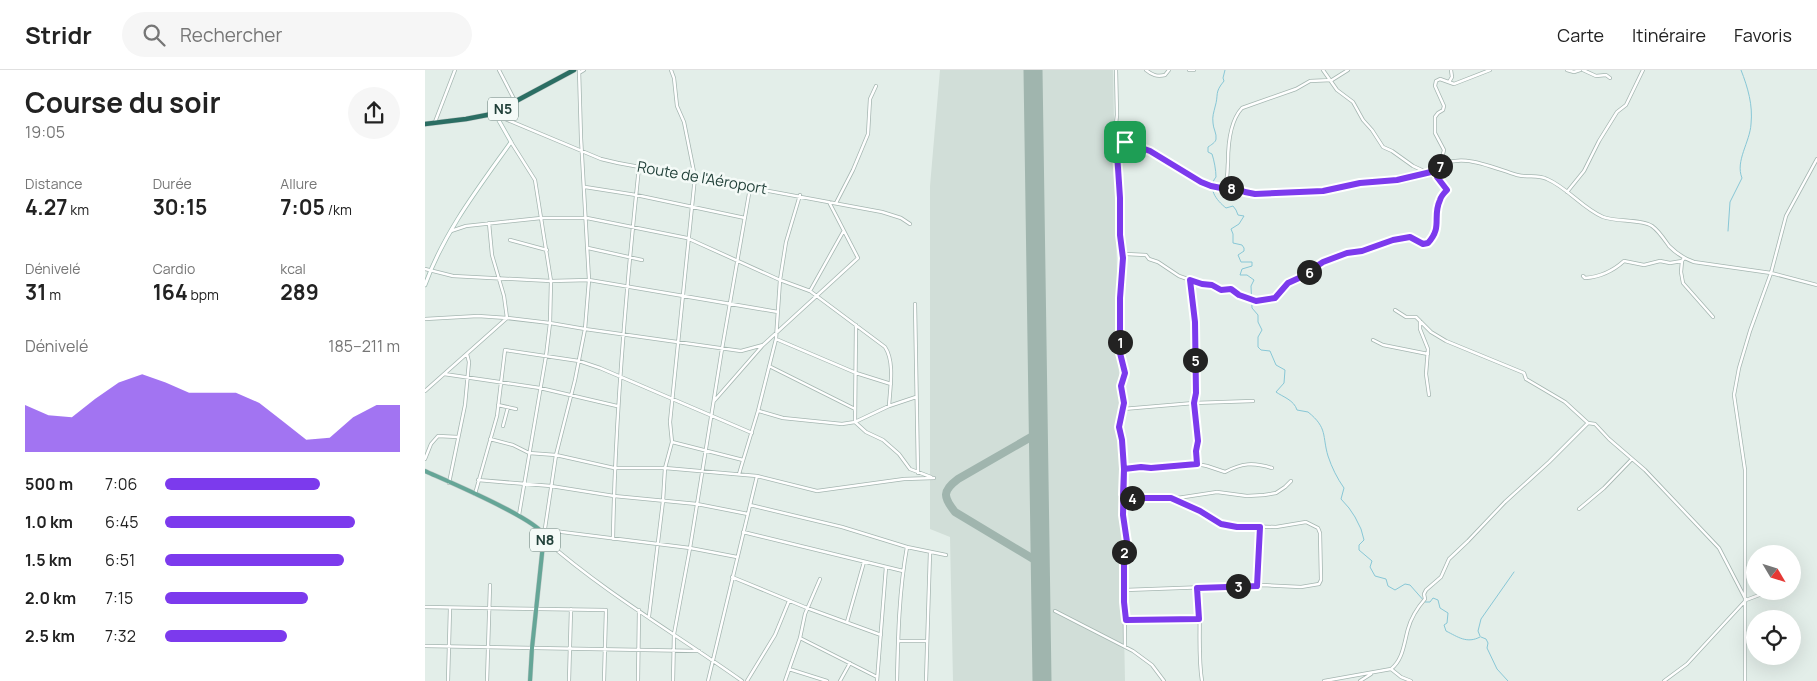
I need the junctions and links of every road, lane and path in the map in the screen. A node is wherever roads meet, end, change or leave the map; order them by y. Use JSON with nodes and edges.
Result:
{"nodes":[{"id":1,"x":455,"y":70,"type":"edge"},
{"id":2,"x":499,"y":70,"type":"edge"},
{"id":3,"x":574,"y":70,"type":"edge"},
{"id":4,"x":584,"y":70,"type":"edge"},
{"id":5,"x":671,"y":70,"type":"edge"},
{"id":6,"x":1116,"y":70,"type":"edge"},
{"id":7,"x":1146,"y":70,"type":"edge"},
{"id":8,"x":1169,"y":70,"type":"edge"},
{"id":9,"x":1189,"y":70,"type":"edge"},
{"id":10,"x":1194,"y":70,"type":"edge"},
{"id":11,"x":1323,"y":70,"type":"edge"},
{"id":12,"x":1348,"y":70,"type":"edge"},
{"id":13,"x":1451,"y":70,"type":"edge"},
{"id":14,"x":1490,"y":70,"type":"edge"},
{"id":15,"x":1567,"y":70,"type":"edge"},
{"id":16,"x":1582,"y":70,"type":"edge"},
{"id":17,"x":1643,"y":70,"type":"edge"},
{"id":18,"x":579,"y":71,"type":"edge"},
{"id":19,"x":566,"y":72,"type":"edge"},
{"id":20,"x":1328,"y":78,"type":"junction"},
{"id":21,"x":1610,"y":78,"type":"dead end"},
{"id":22,"x":1449,"y":82,"type":"junction"},
{"id":23,"x":876,"y":86,"type":"dead end"},
{"id":24,"x":516,"y":102,"type":"junction"},
{"id":25,"x":498,"y":115,"type":"junction"},
{"id":26,"x":435,"y":123,"type":"junction"},
{"id":27,"x":425,"y":124,"type":"edge"},
{"id":28,"x":1116,"y":138,"type":"junction"},
{"id":29,"x":511,"y":142,"type":"junction"},
{"id":30,"x":582,"y":151,"type":"junction"},
{"id":31,"x":1817,"y":159,"type":"edge"},
{"id":32,"x":1440,"y":166,"type":"junction"},
{"id":33,"x":639,"y":167,"type":"junction"},
{"id":34,"x":1429,"y":172,"type":"junction"},
{"id":35,"x":695,"y":177,"type":"junction"},
{"id":36,"x":1437,"y":177,"type":"junction"},
{"id":37,"x":585,"y":187,"type":"junction"},
{"id":38,"x":750,"y":188,"type":"junction"},
{"id":39,"x":1221,"y":188,"type":"junction"},
{"id":40,"x":1567,"y":192,"type":"junction"},
{"id":41,"x":636,"y":195,"type":"junction"},
{"id":42,"x":800,"y":196,"type":"junction"},
{"id":43,"x":829,"y":202,"type":"junction"},
{"id":44,"x":836,"y":203,"type":"junction"},
{"id":45,"x":691,"y":207,"type":"junction"},
{"id":46,"x":541,"y":218,"type":"junction"},
{"id":47,"x":587,"y":218,"type":"junction"},
{"id":48,"x":745,"y":218,"type":"junction"},
{"id":49,"x":489,"y":223,"type":"junction"},
{"id":50,"x":910,"y":224,"type":"dead end"},
{"id":51,"x":634,"y":226,"type":"junction"},
{"id":52,"x":451,"y":231,"type":"junction"},
{"id":53,"x":843,"y":232,"type":"junction"},
{"id":54,"x":687,"y":238,"type":"junction"},
{"id":55,"x":510,"y":240,"type":"dead end"},
{"id":56,"x":588,"y":248,"type":"junction"},
{"id":57,"x":547,"y":250,"type":"junction"},
{"id":58,"x":1123,"y":252,"type":"junction"},
{"id":59,"x":631,"y":257,"type":"junction"},
{"id":60,"x":642,"y":260,"type":"dead end"},
{"id":61,"x":737,"y":260,"type":"junction"},
{"id":62,"x":1683,"y":260,"type":"junction"},
{"id":63,"x":425,"y":269,"type":"edge"},
{"id":64,"x":430,"y":271,"type":"junction"},
{"id":65,"x":1771,"y":273,"type":"junction"},
{"id":66,"x":1583,"y":276,"type":"dead end"},
{"id":67,"x":500,"y":278,"type":"junction"},
{"id":68,"x":589,"y":280,"type":"junction"},
{"id":69,"x":781,"y":280,"type":"junction"},
{"id":70,"x":1190,"y":280,"type":"junction"},
{"id":71,"x":551,"y":281,"type":"junction"},
{"id":72,"x":425,"y":285,"type":"edge"},
{"id":73,"x":1817,"y":285,"type":"edge"},
{"id":74,"x":628,"y":287,"type":"junction"},
{"id":75,"x":810,"y":291,"type":"junction"},
{"id":76,"x":818,"y":295,"type":"junction"},
{"id":77,"x":683,"y":296,"type":"junction"},
{"id":78,"x":729,"y":304,"type":"junction"},
{"id":79,"x":915,"y":304,"type":"dead end"},
{"id":80,"x":1395,"y":310,"type":"dead end"},
{"id":81,"x":778,"y":312,"type":"junction"},
{"id":82,"x":1713,"y":317,"type":"dead end"},
{"id":83,"x":507,"y":318,"type":"junction"},
{"id":84,"x":425,"y":319,"type":"edge"},
{"id":85,"x":1420,"y":321,"type":"junction"},
{"id":86,"x":550,"y":322,"type":"junction"},
{"id":87,"x":856,"y":325,"type":"junction"},
{"id":88,"x":585,"y":329,"type":"junction"},
{"id":89,"x":776,"y":334,"type":"junction"},
{"id":90,"x":624,"y":335,"type":"junction"},
{"id":91,"x":776,"y":340,"type":"junction"},
{"id":92,"x":1373,"y":340,"type":"dead end"},
{"id":93,"x":678,"y":343,"type":"junction"},
{"id":94,"x":763,"y":345,"type":"junction"},
{"id":95,"x":722,"y":349,"type":"junction"},
{"id":96,"x":467,"y":354,"type":"junction"},
{"id":97,"x":1428,"y":354,"type":"junction"},
{"id":98,"x":545,"y":356,"type":"junction"},
{"id":99,"x":579,"y":361,"type":"junction"},
{"id":100,"x":769,"y":366,"type":"junction"},
{"id":101,"x":856,"y":373,"type":"junction"},
{"id":102,"x":444,"y":374,"type":"junction"},
{"id":103,"x":469,"y":377,"type":"junction"},
{"id":104,"x":620,"y":377,"type":"junction"},
{"id":105,"x":501,"y":382,"type":"junction"},
{"id":106,"x":891,"y":384,"type":"junction"},
{"id":107,"x":540,"y":388,"type":"junction"},
{"id":108,"x":425,"y":391,"type":"edge"},
{"id":109,"x":571,"y":395,"type":"junction"},
{"id":110,"x":1429,"y":395,"type":"dead end"},
{"id":111,"x":916,"y":397,"type":"junction"},
{"id":112,"x":673,"y":399,"type":"junction"},
{"id":113,"x":1253,"y":401,"type":"dead end"},
{"id":114,"x":713,"y":402,"type":"junction"},
{"id":115,"x":1194,"y":403,"type":"junction"},
{"id":116,"x":498,"y":405,"type":"junction"},
{"id":117,"x":617,"y":406,"type":"junction"},
{"id":118,"x":889,"y":406,"type":"junction"},
{"id":119,"x":508,"y":407,"type":"junction"},
{"id":120,"x":516,"y":409,"type":"dead end"},
{"id":121,"x":855,"y":409,"type":"junction"},
{"id":122,"x":1123,"y":409,"type":"junction"},
{"id":123,"x":758,"y":411,"type":"junction"},
{"id":124,"x":711,"y":416,"type":"junction"},
{"id":125,"x":855,"y":422,"type":"junction"},
{"id":126,"x":1588,"y":423,"type":"junction"},
{"id":127,"x":503,"y":426,"type":"dead end"},
{"id":128,"x":752,"y":433,"type":"junction"},
{"id":129,"x":458,"y":437,"type":"junction"},
{"id":130,"x":490,"y":439,"type":"junction"},
{"id":131,"x":672,"y":442,"type":"junction"},
{"id":132,"x":705,"y":451,"type":"junction"},
{"id":133,"x":529,"y":453,"type":"junction"},
{"id":134,"x":556,"y":455,"type":"junction"},
{"id":135,"x":425,"y":459,"type":"edge"},
{"id":136,"x":743,"y":460,"type":"junction"},
{"id":137,"x":1632,"y":460,"type":"junction"},
{"id":138,"x":1197,"y":464,"type":"junction"},
{"id":139,"x":614,"y":468,"type":"junction"},
{"id":140,"x":665,"y":468,"type":"junction"},
{"id":141,"x":1272,"y":468,"type":"dead end"},
{"id":142,"x":1124,"y":469,"type":"junction"},
{"id":143,"x":425,"y":471,"type":"edge"},
{"id":144,"x":703,"y":471,"type":"junction"},
{"id":145,"x":918,"y":473,"type":"junction"},
{"id":146,"x":739,"y":474,"type":"junction"},
{"id":147,"x":757,"y":476,"type":"junction"},
{"id":148,"x":478,"y":480,"type":"junction"},
{"id":149,"x":1291,"y":481,"type":"dead end"},
{"id":150,"x":449,"y":483,"type":"junction"},
{"id":151,"x":524,"y":484,"type":"junction"},
{"id":152,"x":551,"y":486,"type":"junction"},
{"id":153,"x":475,"y":495,"type":"junction"},
{"id":154,"x":1123,"y":495,"type":"junction"},
{"id":155,"x":613,"y":496,"type":"junction"},
{"id":156,"x":1171,"y":498,"type":"junction"},
{"id":157,"x":663,"y":500,"type":"junction"},
{"id":158,"x":697,"y":504,"type":"junction"},
{"id":159,"x":750,"y":504,"type":"junction"},
{"id":160,"x":1579,"y":510,"type":"dead end"},
{"id":161,"x":747,"y":514,"type":"junction"},
{"id":162,"x":519,"y":516,"type":"junction"},
{"id":163,"x":1260,"y":527,"type":"junction"},
{"id":164,"x":743,"y":532,"type":"junction"},
{"id":165,"x":545,"y":535,"type":"junction"},
{"id":166,"x":613,"y":539,"type":"junction"},
{"id":167,"x":658,"y":544,"type":"junction"},
{"id":168,"x":907,"y":547,"type":"junction"},
{"id":169,"x":690,"y":548,"type":"junction"},
{"id":170,"x":930,"y":552,"type":"junction"},
{"id":171,"x":946,"y":555,"type":"dead end"},
{"id":172,"x":737,"y":557,"type":"junction"},
{"id":173,"x":864,"y":562,"type":"junction"},
{"id":174,"x":886,"y":567,"type":"junction"},
{"id":175,"x":903,"y":571,"type":"junction"},
{"id":176,"x":732,"y":577,"type":"junction"},
{"id":177,"x":820,"y":579,"type":"dead end"},
{"id":178,"x":490,"y":585,"type":"dead end"},
{"id":179,"x":1257,"y":586,"type":"junction"},
{"id":180,"x":1197,"y":588,"type":"junction"},
{"id":181,"x":1125,"y":590,"type":"junction"},
{"id":182,"x":1746,"y":600,"type":"junction"},
{"id":183,"x":789,"y":601,"type":"junction"},
{"id":184,"x":425,"y":607,"type":"edge"},
{"id":185,"x":449,"y":608,"type":"junction"},
{"id":186,"x":807,"y":608,"type":"junction"},
{"id":187,"x":489,"y":609,"type":"junction"},
{"id":188,"x":536,"y":609,"type":"junction"},
{"id":189,"x":571,"y":609,"type":"junction"},
{"id":190,"x":639,"y":610,"type":"junction"},
{"id":191,"x":1055,"y":611,"type":"dead end"},
{"id":192,"x":649,"y":616,"type":"junction"},
{"id":193,"x":1199,"y":619,"type":"junction"},
{"id":194,"x":1126,"y":620,"type":"junction"},
{"id":195,"x":847,"y":622,"type":"junction"},
{"id":196,"x":674,"y":634,"type":"junction"},
{"id":197,"x":881,"y":635,"type":"junction"},
{"id":198,"x":800,"y":638,"type":"junction"},
{"id":199,"x":897,"y":641,"type":"junction"},
{"id":200,"x":927,"y":641,"type":"junction"},
{"id":201,"x":425,"y":646,"type":"edge"},
{"id":202,"x":449,"y":646,"type":"junction"},
{"id":203,"x":488,"y":647,"type":"junction"},
{"id":204,"x":1125,"y":647,"type":"junction"},
{"id":205,"x":532,"y":648,"type":"junction"},
{"id":206,"x":570,"y":648,"type":"junction"},
{"id":207,"x":605,"y":649,"type":"junction"},
{"id":208,"x":639,"y":650,"type":"junction"},
{"id":209,"x":673,"y":650,"type":"junction"},
{"id":210,"x":699,"y":651,"type":"junction"},
{"id":211,"x":712,"y":660,"type":"junction"},
{"id":212,"x":849,"y":663,"type":"junction"},
{"id":213,"x":789,"y":669,"type":"junction"},
{"id":214,"x":1391,"y":669,"type":"junction"},
{"id":215,"x":1372,"y":673,"type":"junction"},
{"id":216,"x":877,"y":679,"type":"edge"},
{"id":217,"x":448,"y":681,"type":"edge"},
{"id":218,"x":487,"y":681,"type":"edge"},
{"id":219,"x":530,"y":681,"type":"edge"},
{"id":220,"x":569,"y":681,"type":"edge"},
{"id":221,"x":605,"y":681,"type":"edge"},
{"id":222,"x":638,"y":681,"type":"edge"},
{"id":223,"x":673,"y":681,"type":"edge"},
{"id":224,"x":708,"y":681,"type":"edge"},
{"id":225,"x":742,"y":681,"type":"edge"},
{"id":226,"x":747,"y":681,"type":"edge"},
{"id":227,"x":785,"y":681,"type":"edge"},
{"id":228,"x":827,"y":681,"type":"edge"},
{"id":229,"x":840,"y":681,"type":"edge"},
{"id":230,"x":897,"y":681,"type":"edge"},
{"id":231,"x":926,"y":681,"type":"edge"},
{"id":232,"x":1164,"y":681,"type":"edge"},
{"id":233,"x":1202,"y":681,"type":"edge"},
{"id":234,"x":1325,"y":681,"type":"edge"},
{"id":235,"x":1360,"y":681,"type":"edge"},
{"id":236,"x":1411,"y":681,"type":"edge"},
{"id":237,"x":1664,"y":681,"type":"edge"},
{"id":238,"x":1745,"y":681,"type":"edge"}],
"edges":[{"from":1,"to":26,"type":"street"},
{"from":2,"to":24,"type":"street"},
{"from":3,"to":19,"type":"highway","number":"N5"},
{"from":4,"to":18,"type":"street"},
{"from":5,"to":35,"type":"street"},
{"from":6,"to":28,"type":"street"},
{"from":7,"to":8,"type":"street"},
{"from":9,"to":10,"type":"street"},
{"from":11,"to":20,"type":"street"},
{"from":12,"to":20,"type":"street"},
{"from":13,"to":22,"type":"street"},
{"from":14,"to":22,"type":"street"},
{"from":15,"to":16,"type":"street"},
{"from":16,"to":21,"type":"street"},
{"from":17,"to":40,"type":"street"},
{"from":18,"to":30,"type":"street"},
{"from":19,"to":24,"type":"highway","number":"N5"},
{"from":20,"to":34,"type":"street"},
{"from":20,"to":39,"type":"street"},
{"from":22,"to":32,"type":"street"},
{"from":23,"to":44,"type":"street"},
{"from":24,"to":25,"type":"highway","number":"N5"},
{"from":25,"to":26,"type":"highway","number":"N5"},
{"from":25,"to":29,"type":"street"},
{"from":25,"to":30,"type":"street","name":"Route de l'Aéroport"},
{"from":26,"to":27,"type":"highway","number":"N5"},
{"from":28,"to":39,"type":"street"},
{"from":28,"to":58,"type":"street"},
{"from":29,"to":46,"type":"street"},
{"from":29,"to":52,"type":"street"},
{"from":30,"to":33,"type":"street","name":"Route de l'Aéroport"},
{"from":30,"to":37,"type":"street"},
{"from":31,"to":65,"type":"street"},
{"from":32,"to":34,"type":"street"},
{"from":32,"to":36,"type":"street"},
{"from":32,"to":40,"type":"street"},
{"from":33,"to":35,"type":"street","name":"Route de l'Aéroport"},
{"from":33,"to":41,"type":"street"},
{"from":34,"to":36,"type":"street"},
{"from":34,"to":39,"type":"street"},
{"from":35,"to":38,"type":"street","name":"Route de l'Aéroport"},
{"from":35,"to":45,"type":"street"},
{"from":36,"to":70,"type":"street"},
{"from":37,"to":41,"type":"street"},
{"from":37,"to":47,"type":"street"},
{"from":38,"to":42,"type":"street","name":"Route de l'Aéroport"},
{"from":38,"to":48,"type":"street"},
{"from":40,"to":62,"type":"street"},
{"from":41,"to":45,"type":"street"},
{"from":41,"to":51,"type":"street"},
{"from":42,"to":43,"type":"street","name":"Route de l'Aéroport"},
{"from":42,"to":69,"type":"street"},
{"from":43,"to":44,"type":"street","name":"Route de l'Aéroport"},
{"from":43,"to":53,"type":"street"},
{"from":44,"to":50,"type":"street","name":"Route de l'Aéroport"},
{"from":45,"to":48,"type":"street"},
{"from":45,"to":54,"type":"street"},
{"from":46,"to":47,"type":"street"},
{"from":46,"to":49,"type":"street"},
{"from":46,"to":57,"type":"street"},
{"from":47,"to":51,"type":"street"},
{"from":47,"to":56,"type":"street"},
{"from":48,"to":61,"type":"street"},
{"from":49,"to":52,"type":"street"},
{"from":49,"to":67,"type":"street"},
{"from":51,"to":54,"type":"street"},
{"from":51,"to":59,"type":"street"},
{"from":52,"to":64,"type":"street"},
{"from":53,"to":75,"type":"street"},
{"from":53,"to":76,"type":"street"},
{"from":54,"to":61,"type":"street"},
{"from":54,"to":77,"type":"street"},
{"from":55,"to":57,"type":"street"},
{"from":56,"to":59,"type":"street"},
{"from":56,"to":68,"type":"street"},
{"from":57,"to":71,"type":"street"},
{"from":58,"to":70,"type":"street"},
{"from":58,"to":122,"type":"street"},
{"from":59,"to":60,"type":"street"},
{"from":59,"to":74,"type":"street"},
{"from":61,"to":69,"type":"street"},
{"from":61,"to":78,"type":"street"},
{"from":62,"to":65,"type":"street"},
{"from":62,"to":66,"type":"street"},
{"from":62,"to":82,"type":"street"},
{"from":63,"to":64,"type":"street"},
{"from":64,"to":67,"type":"street"},
{"from":64,"to":72,"type":"street"},
{"from":65,"to":73,"type":"street"},
{"from":65,"to":182,"type":"street"},
{"from":67,"to":71,"type":"street"},
{"from":67,"to":83,"type":"street"},
{"from":68,"to":71,"type":"street"},
{"from":68,"to":74,"type":"street"},
{"from":68,"to":88,"type":"street"},
{"from":69,"to":75,"type":"street"},
{"from":69,"to":81,"type":"street"},
{"from":70,"to":115,"type":"street"},
{"from":71,"to":86,"type":"street"},
{"from":74,"to":77,"type":"street"},
{"from":74,"to":90,"type":"street"},
{"from":75,"to":76,"type":"street"},
{"from":76,"to":87,"type":"street"},
{"from":76,"to":89,"type":"street"},
{"from":77,"to":78,"type":"street"},
{"from":77,"to":93,"type":"street"},
{"from":78,"to":81,"type":"street"},
{"from":78,"to":95,"type":"street"},
{"from":79,"to":111,"type":"street"},
{"from":80,"to":85,"type":"street"},
{"from":81,"to":89,"type":"street"},
{"from":83,"to":84,"type":"street"},
{"from":83,"to":86,"type":"street"},
{"from":83,"to":96,"type":"street"},
{"from":85,"to":97,"type":"street"},
{"from":85,"to":126,"type":"street"},
{"from":86,"to":88,"type":"street"},
{"from":86,"to":98,"type":"street"},
{"from":87,"to":101,"type":"street"},
{"from":87,"to":106,"type":"street"},
{"from":88,"to":90,"type":"street"},
{"from":88,"to":99,"type":"street"},
{"from":89,"to":91,"type":"street"},
{"from":89,"to":94,"type":"street"},
{"from":90,"to":93,"type":"street"},
{"from":90,"to":104,"type":"street"},
{"from":91,"to":100,"type":"street"},
{"from":91,"to":101,"type":"street"},
{"from":92,"to":97,"type":"street"},
{"from":93,"to":95,"type":"street"},
{"from":93,"to":112,"type":"street"},
{"from":94,"to":95,"type":"street"},
{"from":94,"to":114,"type":"street"},
{"from":95,"to":114,"type":"street"},
{"from":96,"to":102,"type":"street"},
{"from":96,"to":103,"type":"street"},
{"from":97,"to":110,"type":"street"},
{"from":98,"to":99,"type":"street"},
{"from":98,"to":105,"type":"street"},
{"from":98,"to":107,"type":"street"},
{"from":99,"to":104,"type":"street"},
{"from":99,"to":109,"type":"street"},
{"from":100,"to":121,"type":"street"},
{"from":100,"to":123,"type":"street"},
{"from":101,"to":106,"type":"street"},
{"from":101,"to":121,"type":"street"},
{"from":102,"to":103,"type":"street"},
{"from":102,"to":108,"type":"street"},
{"from":103,"to":105,"type":"street"},
{"from":103,"to":129,"type":"street"},
{"from":104,"to":112,"type":"street"},
{"from":104,"to":117,"type":"street"},
{"from":105,"to":107,"type":"street"},
{"from":105,"to":116,"type":"street"},
{"from":106,"to":118,"type":"street"},
{"from":107,"to":109,"type":"street"},
{"from":107,"to":133,"type":"street"},
{"from":109,"to":117,"type":"street"},
{"from":109,"to":134,"type":"street"},
{"from":111,"to":118,"type":"street"},
{"from":111,"to":145,"type":"street"},
{"from":112,"to":124,"type":"street"},
{"from":112,"to":131,"type":"street"},
{"from":113,"to":115,"type":"street"},
{"from":114,"to":124,"type":"street"},
{"from":115,"to":122,"type":"street"},
{"from":115,"to":138,"type":"street"},
{"from":116,"to":119,"type":"street"},
{"from":116,"to":130,"type":"street"},
{"from":117,"to":139,"type":"street"},
{"from":118,"to":125,"type":"street"},
{"from":119,"to":120,"type":"street"},
{"from":119,"to":127,"type":"street"},
{"from":121,"to":125,"type":"street"},
{"from":122,"to":142,"type":"street"},
{"from":123,"to":125,"type":"street"},
{"from":123,"to":128,"type":"street"},
{"from":124,"to":128,"type":"street"},
{"from":124,"to":132,"type":"street"},
{"from":125,"to":145,"type":"street"},
{"from":126,"to":137,"type":"street"},
{"from":126,"to":214,"type":"street"},
{"from":128,"to":136,"type":"street"},
{"from":129,"to":135,"type":"street"},
{"from":129,"to":150,"type":"street"},
{"from":130,"to":133,"type":"street"},
{"from":130,"to":148,"type":"street"},
{"from":131,"to":132,"type":"street"},
{"from":131,"to":140,"type":"street"},
{"from":132,"to":136,"type":"street"},
{"from":132,"to":144,"type":"street"},
{"from":133,"to":134,"type":"street"},
{"from":133,"to":151,"type":"street"},
{"from":134,"to":139,"type":"street"},
{"from":134,"to":152,"type":"street"},
{"from":136,"to":146,"type":"street"},
{"from":137,"to":160,"type":"street"},
{"from":137,"to":182,"type":"street"},
{"from":138,"to":141,"type":"street"},
{"from":138,"to":142,"type":"street"},
{"from":139,"to":140,"type":"street"},
{"from":139,"to":155,"type":"street"},
{"from":140,"to":144,"type":"street"},
{"from":140,"to":157,"type":"street"},
{"from":142,"to":154,"type":"street"},
{"from":143,"to":150,"type":"main road","number":"N8"},
{"from":144,"to":146,"type":"street"},
{"from":144,"to":158,"type":"street"},
{"from":145,"to":147,"type":"street"},
{"from":146,"to":147,"type":"street"},
{"from":147,"to":159,"type":"street"},
{"from":148,"to":151,"type":"street"},
{"from":148,"to":153,"type":"street"},
{"from":149,"to":156,"type":"street"},
{"from":150,"to":153,"type":"main road","number":"N8"},
{"from":151,"to":152,"type":"street"},
{"from":151,"to":162,"type":"street"},
{"from":152,"to":155,"type":"street"},
{"from":152,"to":165,"type":"street"},
{"from":153,"to":162,"type":"main road","number":"N8"},
{"from":154,"to":156,"type":"street"},
{"from":154,"to":181,"type":"street"},
{"from":155,"to":157,"type":"street"},
{"from":155,"to":166,"type":"street"},
{"from":156,"to":163,"type":"street"},
{"from":157,"to":158,"type":"street"},
{"from":157,"to":167,"type":"street"},
{"from":158,"to":161,"type":"street"},
{"from":158,"to":169,"type":"street"},
{"from":159,"to":161,"type":"street"},
{"from":159,"to":168,"type":"street"},
{"from":161,"to":164,"type":"street"},
{"from":162,"to":165,"type":"main road","number":"N8"},
{"from":163,"to":179,"type":"street"},
{"from":163,"to":179,"type":"street"},
{"from":164,"to":172,"type":"street"},
{"from":164,"to":173,"type":"street"},
{"from":165,"to":166,"type":"street"},
{"from":165,"to":188,"type":"main road","number":"N8"},
{"from":165,"to":190,"type":"street"},
{"from":166,"to":167,"type":"street"},
{"from":167,"to":169,"type":"street"},
{"from":167,"to":192,"type":"street"},
{"from":168,"to":170,"type":"street"},
{"from":168,"to":175,"type":"street"},
{"from":169,"to":172,"type":"street"},
{"from":169,"to":196,"type":"street"},
{"from":170,"to":171,"type":"street"},
{"from":170,"to":200,"type":"street"},
{"from":172,"to":176,"type":"street"},
{"from":173,"to":174,"type":"street"},
{"from":173,"to":195,"type":"street"},
{"from":174,"to":175,"type":"street"},
{"from":174,"to":197,"type":"street"},
{"from":175,"to":199,"type":"street"},
{"from":176,"to":183,"type":"street"},
{"from":176,"to":211,"type":"street"},
{"from":177,"to":186,"type":"street"},
{"from":178,"to":187,"type":"street"},
{"from":179,"to":180,"type":"street"},
{"from":180,"to":181,"type":"street"},
{"from":180,"to":193,"type":"street"},
{"from":181,"to":194,"type":"street"},
{"from":182,"to":237,"type":"street"},
{"from":182,"to":238,"type":"street"},
{"from":183,"to":186,"type":"street"},
{"from":183,"to":226,"type":"street"},
{"from":184,"to":185,"type":"street"},
{"from":185,"to":187,"type":"street"},
{"from":185,"to":202,"type":"street"},
{"from":186,"to":195,"type":"street"},
{"from":186,"to":198,"type":"street"},
{"from":187,"to":188,"type":"street"},
{"from":187,"to":203,"type":"street"},
{"from":188,"to":189,"type":"street"},
{"from":188,"to":205,"type":"main road","number":"N8"},
{"from":189,"to":206,"type":"street"},
{"from":189,"to":207,"type":"street"},
{"from":190,"to":192,"type":"street"},
{"from":190,"to":208,"type":"street"},
{"from":191,"to":204,"type":"street"},
{"from":192,"to":196,"type":"street"},
{"from":193,"to":194,"type":"street"},
{"from":193,"to":233,"type":"street"},
{"from":194,"to":204,"type":"street"},
{"from":195,"to":197,"type":"street"},
{"from":196,"to":209,"type":"street"},
{"from":196,"to":210,"type":"street"},
{"from":197,"to":216,"type":"street"},
{"from":198,"to":212,"type":"street"},
{"from":198,"to":213,"type":"street"},
{"from":199,"to":200,"type":"street"},
{"from":199,"to":230,"type":"street"},
{"from":200,"to":231,"type":"street"},
{"from":201,"to":202,"type":"street"},
{"from":202,"to":203,"type":"street"},
{"from":202,"to":217,"type":"street"},
{"from":203,"to":205,"type":"street"},
{"from":203,"to":218,"type":"street"},
{"from":204,"to":232,"type":"street"},
{"from":205,"to":206,"type":"street"},
{"from":205,"to":219,"type":"main road","number":"N8"},
{"from":206,"to":207,"type":"street"},
{"from":206,"to":220,"type":"street"},
{"from":207,"to":208,"type":"street"},
{"from":207,"to":221,"type":"street"},
{"from":208,"to":209,"type":"street"},
{"from":208,"to":222,"type":"street"},
{"from":209,"to":210,"type":"street"},
{"from":209,"to":223,"type":"street"},
{"from":210,"to":211,"type":"street"},
{"from":211,"to":224,"type":"street"},
{"from":211,"to":225,"type":"street"},
{"from":212,"to":216,"type":"street"},
{"from":212,"to":229,"type":"street"},
{"from":213,"to":227,"type":"street"},
{"from":213,"to":228,"type":"street"},
{"from":214,"to":215,"type":"street"},
{"from":214,"to":236,"type":"street"},
{"from":215,"to":234,"type":"street"},
{"from":215,"to":235,"type":"street"}]}
